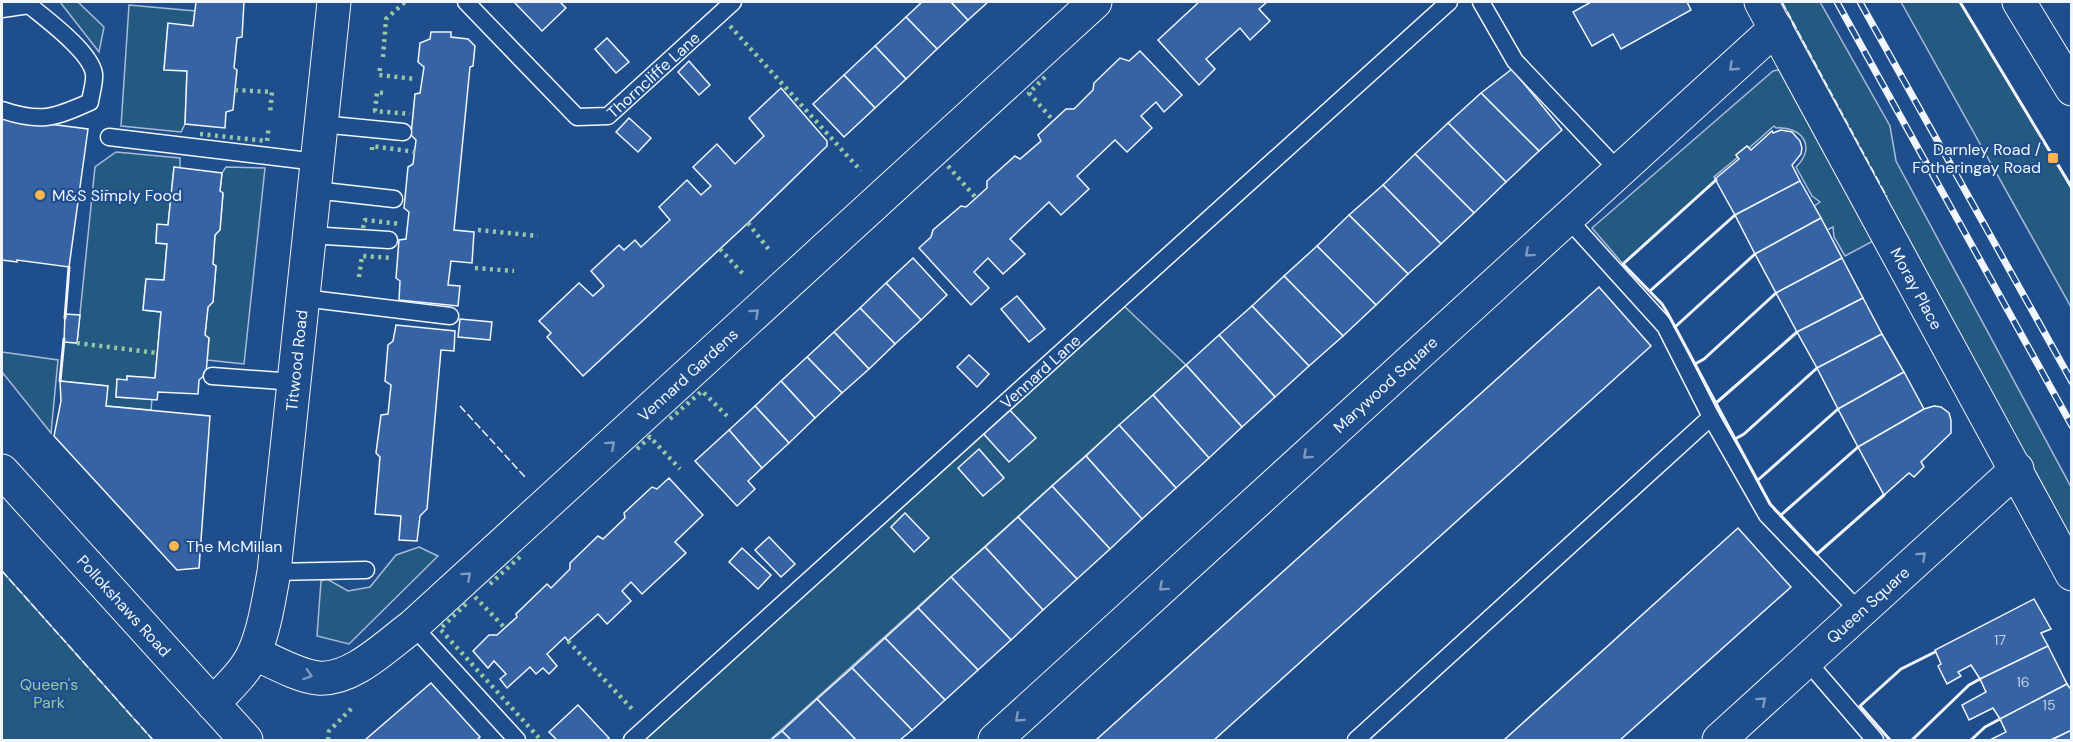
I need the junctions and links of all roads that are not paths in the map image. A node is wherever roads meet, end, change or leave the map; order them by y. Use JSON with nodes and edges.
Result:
{"nodes":[{"id":1,"x":334,"y":2,"type":"edge"},
{"id":2,"x":466,"y":2,"type":"edge"},
{"id":3,"x":733,"y":2,"type":"edge"},
{"id":4,"x":1095,"y":2,"type":"edge"},
{"id":5,"x":1449,"y":2,"type":"edge"},
{"id":6,"x":1481,"y":2,"type":"edge"},
{"id":7,"x":2019,"y":2,"type":"edge"},
{"id":8,"x":2,"y":9,"type":"edge"},
{"id":9,"x":1768,"y":15,"type":"edge"},
{"id":10,"x":2072,"y":89,"type":"edge"},
{"id":11,"x":2,"y":110,"type":"edge"},
{"id":12,"x":321,"y":124,"type":"junction"},
{"id":13,"x":402,"y":132,"type":"dead end"},
{"id":14,"x":109,"y":137,"type":"dead end"},
{"id":15,"x":1619,"y":171,"type":"junction"},
{"id":16,"x":316,"y":176,"type":"junction"},
{"id":17,"x":394,"y":200,"type":"dead end"},
{"id":18,"x":1567,"y":218,"type":"junction"},
{"id":19,"x":310,"y":235,"type":"junction"},
{"id":20,"x":389,"y":240,"type":"dead end"},
{"id":21,"x":303,"y":298,"type":"junction"},
{"id":22,"x":450,"y":316,"type":"dead end"},
{"id":23,"x":212,"y":376,"type":"dead end"},
{"id":24,"x":294,"y":382,"type":"junction"},
{"id":25,"x":1711,"y":417,"type":"junction"},
{"id":26,"x":2017,"y":469,"type":"junction"},
{"id":27,"x":2,"y":471,"type":"edge"},
{"id":28,"x":366,"y":570,"type":"dead end"},
{"id":29,"x":274,"y":572,"type":"junction"},
{"id":30,"x":2072,"y":574,"type":"edge"},
{"id":31,"x":1860,"y":612,"type":"junction"},
{"id":32,"x":413,"y":626,"type":"junction"},
{"id":33,"x":254,"y":653,"type":"junction"},
{"id":34,"x":1806,"y":661,"type":"junction"},
{"id":35,"x":213,"y":704,"type":"junction"},
{"id":36,"x":246,"y":741,"type":"edge"},
{"id":37,"x":517,"y":741,"type":"edge"},
{"id":38,"x":632,"y":741,"type":"edge"},
{"id":39,"x":994,"y":741,"type":"edge"},
{"id":40,"x":1356,"y":741,"type":"edge"},
{"id":41,"x":1719,"y":741,"type":"edge"},
{"id":42,"x":1875,"y":741,"type":"edge"}],
"edges":[{"from":1,"to":12,"type":"street","name":"Titwood Road"},
{"from":2,"to":3,"type":"lane","name":"Thorncliffe Lane"},
{"from":32,"to":4,"type":"street","name":"Vennard Gardens","one_way":true},
{"from":5,"to":38,"type":"lane","name":"Vennard Lane"},
{"from":6,"to":15,"type":"lane"},
{"from":7,"to":10,"type":"street"},
{"from":8,"to":11,"type":"lane"},
{"from":9,"to":15,"type":"street","name":"Marywood Square","one_way":true},
{"from":9,"to":26,"type":"street","name":"Moray Place"},
{"from":12,"to":13,"type":"lane"},
{"from":12,"to":16,"type":"street","name":"Titwood Road"},
{"from":14,"to":16,"type":"lane"},
{"from":15,"to":18,"type":"street","name":"Marywood Square"},
{"from":16,"to":17,"type":"lane"},
{"from":16,"to":19,"type":"street","name":"Titwood Road"},
{"from":18,"to":25,"type":"lane"},
{"from":18,"to":39,"type":"street","name":"Marywood Square","one_way":true},
{"from":19,"to":20,"type":"lane"},
{"from":19,"to":21,"type":"street","name":"Titwood Road"},
{"from":21,"to":22,"type":"lane"},
{"from":21,"to":24,"type":"street","name":"Titwood Road"},
{"from":23,"to":24,"type":"lane"},
{"from":24,"to":29,"type":"street","name":"Titwood Road"},
{"from":25,"to":31,"type":"lane"},
{"from":25,"to":40,"type":"lane"},
{"from":26,"to":30,"type":"street","name":"Moray Place"},
{"from":31,"to":26,"type":"street","name":"Queen Square","one_way":true},
{"from":27,"to":35,"type":"street","name":"Pollokshaws Road"},
{"from":28,"to":29,"type":"lane"},
{"from":29,"to":33,"type":"street","name":"Titwood Road"},
{"from":31,"to":34,"type":"street","name":"Queen Square"},
{"from":33,"to":32,"type":"street","name":"Vennard Gardens","one_way":true},
{"from":32,"to":37,"type":"lane"},
{"from":33,"to":35,"type":"street","name":"Titwood Road"},
{"from":41,"to":34,"type":"street","name":"Queen Square","one_way":true},
{"from":34,"to":42,"type":"lane"},
{"from":35,"to":36,"type":"street","name":"Pollokshaws Road"}]}
